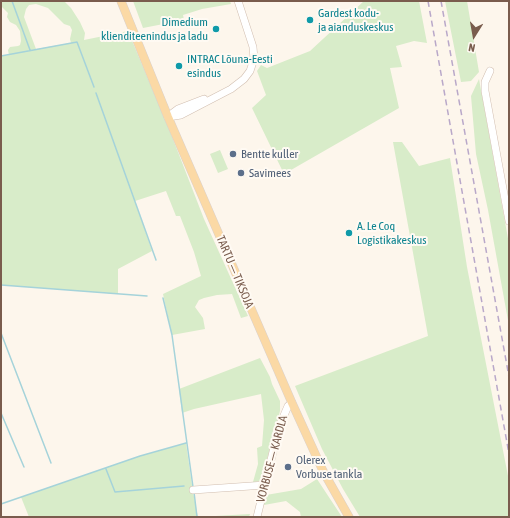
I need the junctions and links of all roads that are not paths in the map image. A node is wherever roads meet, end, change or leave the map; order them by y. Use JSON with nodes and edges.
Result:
{"nodes":[{"id":1,"x":121,"y":1,"type":"edge"},
{"id":2,"x":238,"y":1,"type":"edge"},
{"id":3,"x":490,"y":71,"type":"dead end"},
{"id":4,"x":168,"y":117,"type":"junction"},
{"id":5,"x":509,"y":221,"type":"edge"},
{"id":6,"x":292,"y":403,"type":"junction"},
{"id":7,"x":265,"y":484,"type":"junction"},
{"id":8,"x":193,"y":490,"type":"dead end"},
{"id":9,"x":257,"y":517,"type":"edge"},
{"id":10,"x":349,"y":517,"type":"edge"}],
"edges":[{"from":1,"to":4,"type":"main road","name":"TARTU — TIKSOJA"},
{"from":2,"to":4,"type":"street"},
{"from":3,"to":5,"type":"street"},
{"from":4,"to":6,"type":"main road","name":"TARTU — TIKSOJA"},
{"from":6,"to":7,"type":"street","name":"VORBUSE — KARDLA"},
{"from":6,"to":10,"type":"main road","name":"TARTU — TIKSOJA"},
{"from":7,"to":8,"type":"street"},
{"from":7,"to":9,"type":"street","name":"VORBUSE — KARDLA"}]}
